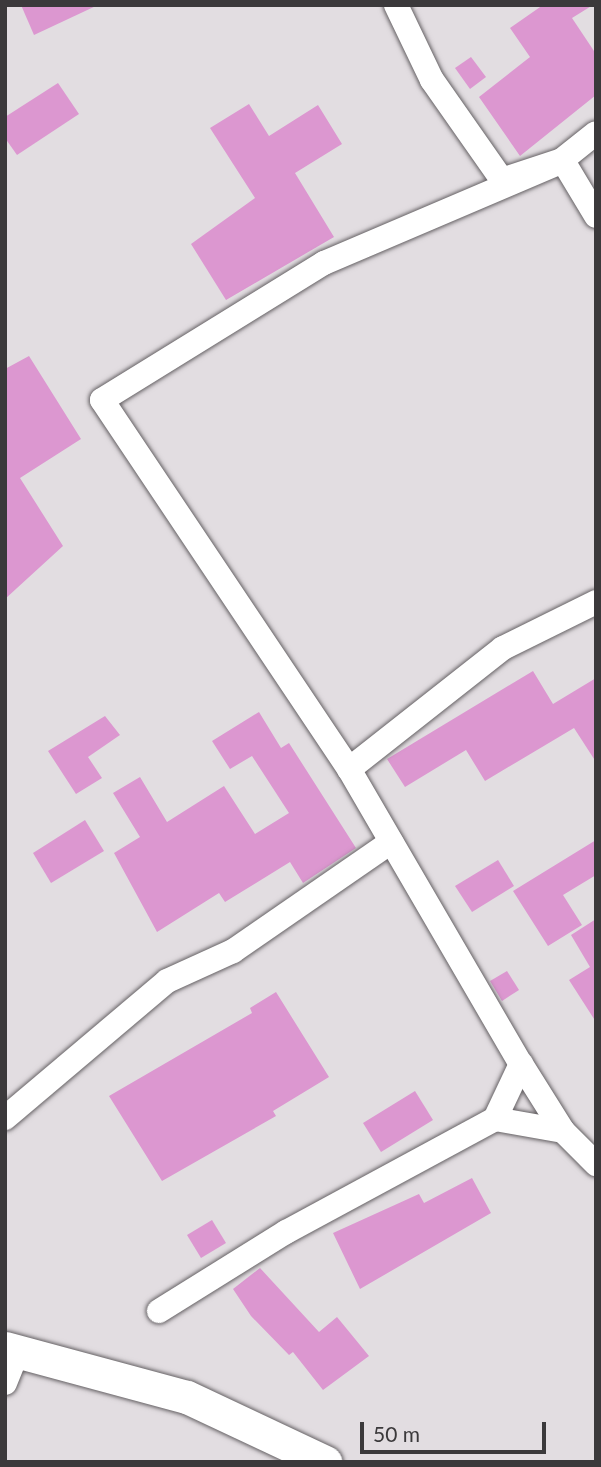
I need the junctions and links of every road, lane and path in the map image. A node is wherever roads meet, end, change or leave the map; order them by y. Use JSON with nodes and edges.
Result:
{"nodes":[{"id":1,"x":396,"y":5,"type":"edge"},
{"id":2,"x":596,"y":134,"type":"edge"},
{"id":3,"x":596,"y":216,"type":"edge"},
{"id":4,"x":596,"y":602,"type":"edge"},
{"id":5,"x":349,"y":769,"type":"junction"},
{"id":6,"x":391,"y":842,"type":"junction"},
{"id":7,"x":521,"y":1065,"type":"junction"},
{"id":8,"x":5,"y":1118,"type":"edge"},
{"id":9,"x":495,"y":1119,"type":"junction"},
{"id":10,"x":563,"y":1131,"type":"junction"},
{"id":11,"x":596,"y":1164,"type":"edge"},
{"id":12,"x":159,"y":1311,"type":"dead end"},
{"id":13,"x":11,"y":1350,"type":"edge"},
{"id":14,"x":5,"y":1383,"type":"edge"},
{"id":15,"x":325,"y":1462,"type":"edge"}],
"edges":[{"from":1,"to":2,"type":"street"},
{"from":3,"to":5,"type":"street"},
{"from":4,"to":5,"type":"street"},
{"from":5,"to":6,"type":"street"},
{"from":6,"to":7,"type":"street"},
{"from":6,"to":8,"type":"street"},
{"from":7,"to":9,"type":"street"},
{"from":7,"to":10,"type":"street"},
{"from":9,"to":10,"type":"street"},
{"from":9,"to":12,"type":"street"},
{"from":10,"to":11,"type":"street"},
{"from":13,"to":14,"type":"street"},
{"from":13,"to":15,"type":"street"}]}
